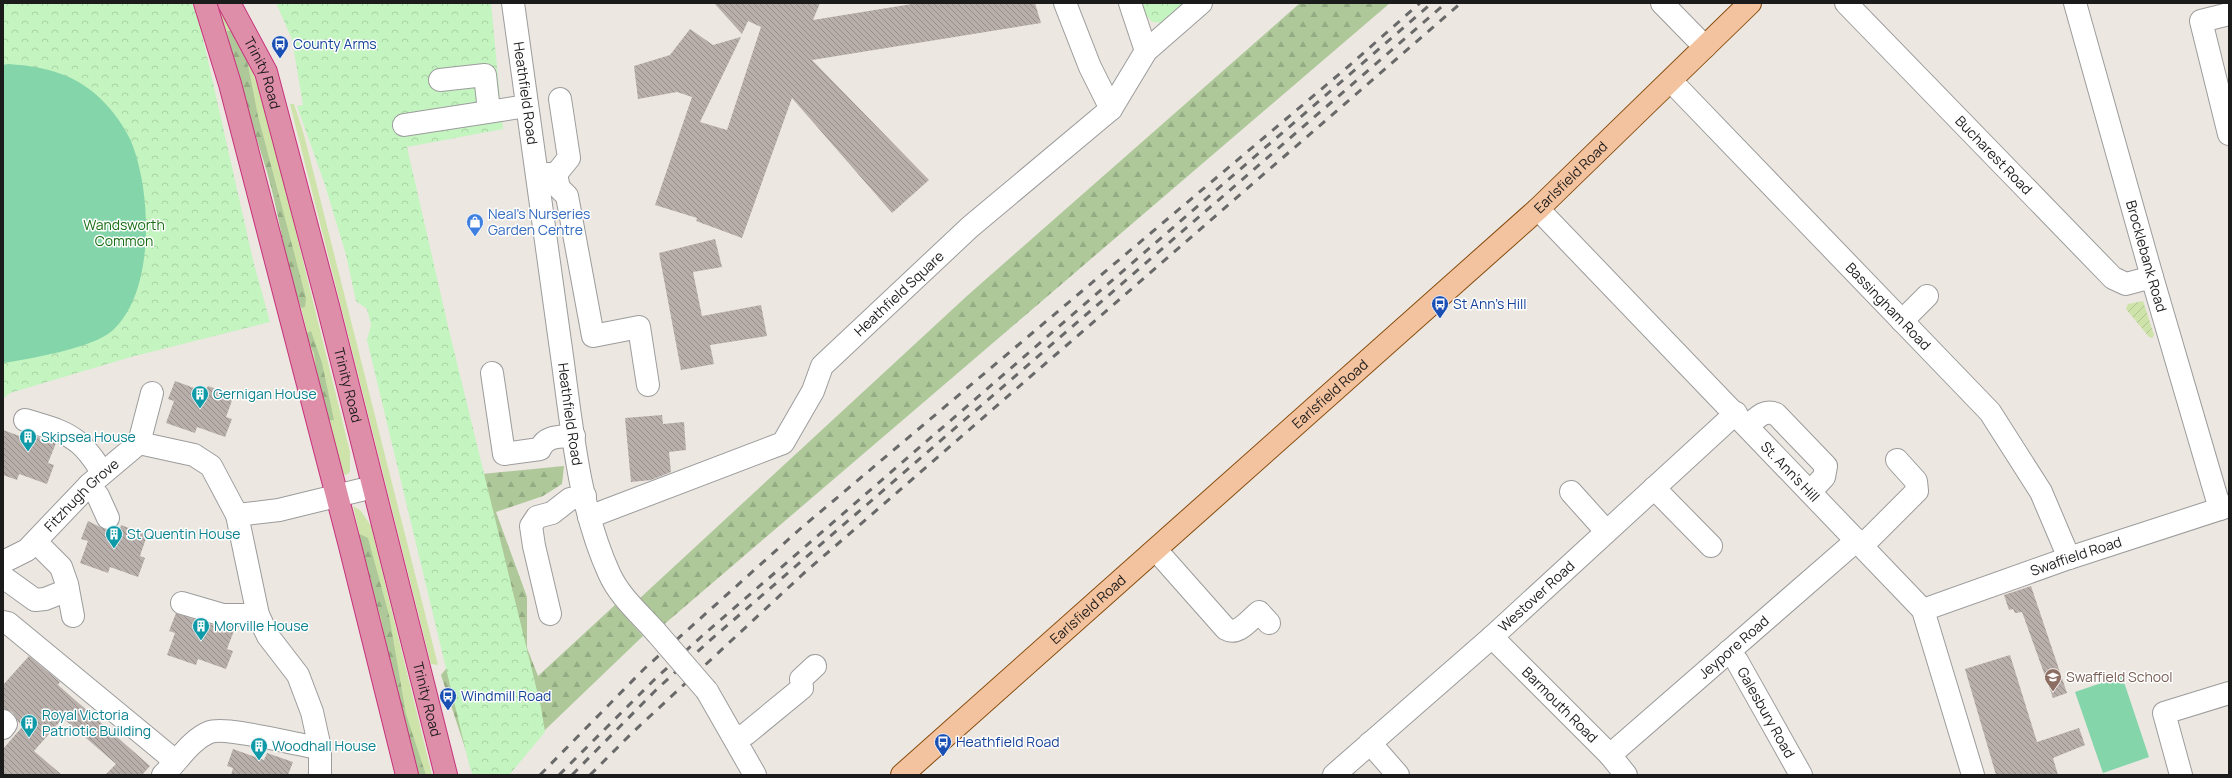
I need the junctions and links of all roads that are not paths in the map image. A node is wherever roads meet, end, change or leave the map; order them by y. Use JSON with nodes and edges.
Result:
{"nodes":[{"id":1,"x":205,"y":3,"type":"edge"},
{"id":2,"x":229,"y":3,"type":"edge"},
{"id":3,"x":1066,"y":3,"type":"edge"},
{"id":4,"x":1130,"y":3,"type":"edge"},
{"id":5,"x":1201,"y":3,"type":"edge"},
{"id":6,"x":1662,"y":3,"type":"edge"},
{"id":7,"x":1750,"y":3,"type":"edge"},
{"id":8,"x":1846,"y":3,"type":"edge"},
{"id":9,"x":2075,"y":3,"type":"edge"},
{"id":10,"x":519,"y":4,"type":"edge"},
{"id":11,"x":2229,"y":14,"type":"edge"},
{"id":12,"x":1705,"y":47,"type":"junction"},
{"id":13,"x":1146,"y":51,"type":"junction"},
{"id":14,"x":440,"y":80,"type":"dead end"},
{"id":15,"x":1671,"y":81,"type":"junction"},
{"id":16,"x":560,"y":99,"type":"dead end"},
{"id":17,"x":527,"y":106,"type":"junction"},
{"id":18,"x":1111,"y":109,"type":"junction"},
{"id":19,"x":490,"y":111,"type":"junction"},
{"id":20,"x":404,"y":125,"type":"dead end"},
{"id":21,"x":2228,"y":132,"type":"edge"},
{"id":22,"x":546,"y":174,"type":"junction"},
{"id":23,"x":1538,"y":209,"type":"junction"},
{"id":24,"x":2152,"y":277,"type":"junction"},
{"id":25,"x":1927,"y":296,"type":"dead end"},
{"id":26,"x":1902,"y":321,"type":"junction"},
{"id":27,"x":492,"y":374,"type":"dead end"},
{"id":28,"x":648,"y":385,"type":"dead end"},
{"id":29,"x":152,"y":392,"type":"dead end"},
{"id":30,"x":25,"y":420,"type":"dead end"},
{"id":31,"x":1742,"y":420,"type":"junction"},
{"id":32,"x":574,"y":436,"type":"junction"},
{"id":33,"x":139,"y":442,"type":"junction"},
{"id":34,"x":1897,"y":460,"type":"dead end"},
{"id":35,"x":96,"y":479,"type":"junction"},
{"id":36,"x":373,"y":487,"type":"junction"},
{"id":37,"x":1654,"y":488,"type":"junction"},
{"id":38,"x":1571,"y":492,"type":"dead end"},
{"id":39,"x":1810,"y":492,"type":"junction"},
{"id":40,"x":337,"y":496,"type":"junction"},
{"id":41,"x":587,"y":507,"type":"junction"},
{"id":42,"x":2225,"y":507,"type":"edge"},
{"id":43,"x":237,"y":515,"type":"junction"},
{"id":44,"x":108,"y":518,"type":"dead end"},
{"id":45,"x":1606,"y":531,"type":"junction"},
{"id":46,"x":36,"y":542,"type":"junction"},
{"id":47,"x":1860,"y":543,"type":"junction"},
{"id":48,"x":1711,"y":546,"type":"dead end"},
{"id":49,"x":1156,"y":550,"type":"junction"},
{"id":50,"x":2069,"y":558,"type":"junction"},
{"id":51,"x":4,"y":569,"type":"edge"},
{"id":52,"x":68,"y":590,"type":"junction"},
{"id":53,"x":182,"y":603,"type":"dead end"},
{"id":54,"x":1923,"y":610,"type":"junction"},
{"id":55,"x":550,"y":614,"type":"dead end"},
{"id":56,"x":258,"y":615,"type":"junction"},
{"id":57,"x":73,"y":616,"type":"dead end"},
{"id":58,"x":3,"y":622,"type":"edge"},
{"id":59,"x":1269,"y":622,"type":"dead end"},
{"id":60,"x":1492,"y":637,"type":"junction"},
{"id":61,"x":1729,"y":651,"type":"junction"},
{"id":62,"x":815,"y":666,"type":"dead end"},
{"id":63,"x":2229,"y":693,"type":"edge"},
{"id":64,"x":3,"y":722,"type":"edge"},
{"id":65,"x":3,"y":728,"type":"edge"},
{"id":66,"x":735,"y":738,"type":"junction"},
{"id":67,"x":1370,"y":743,"type":"junction"},
{"id":68,"x":320,"y":748,"type":"junction"},
{"id":69,"x":1610,"y":755,"type":"junction"},
{"id":70,"x":167,"y":771,"type":"edge"},
{"id":71,"x":320,"y":775,"type":"edge"},
{"id":72,"x":407,"y":775,"type":"edge"},
{"id":73,"x":446,"y":775,"type":"edge"},
{"id":74,"x":755,"y":775,"type":"edge"},
{"id":75,"x":902,"y":775,"type":"edge"},
{"id":76,"x":1334,"y":775,"type":"edge"},
{"id":77,"x":1398,"y":775,"type":"edge"},
{"id":78,"x":1626,"y":775,"type":"edge"},
{"id":79,"x":1801,"y":775,"type":"edge"},
{"id":80,"x":1972,"y":775,"type":"edge"},
{"id":81,"x":2181,"y":775,"type":"edge"}],
"edges":[{"from":1,"to":40,"type":"highway"},
{"from":2,"to":36,"type":"highway","name":"Trinity Road"},
{"from":3,"to":18,"type":"street"},
{"from":4,"to":13,"type":"street"},
{"from":5,"to":13,"type":"street","name":"Heathfield Square"},
{"from":6,"to":12,"type":"street"},
{"from":7,"to":12,"type":"main road","name":"Earlsfield Road"},
{"from":8,"to":24,"type":"street","name":"Bucharest Road"},
{"from":9,"to":24,"type":"street","name":"Brocklebank Road"},
{"from":10,"to":17,"type":"street","name":"Heathfield Road"},
{"from":11,"to":21,"type":"street"},
{"from":12,"to":15,"type":"main road","name":"Earlsfield Road"},
{"from":13,"to":18,"type":"street","name":"Heathfield Square"},
{"from":14,"to":19,"type":"street"},
{"from":15,"to":23,"type":"main road","name":"Earlsfield Road"},
{"from":15,"to":26,"type":"street","name":"Bassingham Road"},
{"from":16,"to":22,"type":"street"},
{"from":17,"to":19,"type":"street"},
{"from":17,"to":22,"type":"street","name":"Heathfield Road"},
{"from":18,"to":41,"type":"street","name":"Heathfield Square"},
{"from":19,"to":20,"type":"street"},
{"from":22,"to":28,"type":"street"},
{"from":22,"to":32,"type":"street","name":"Heathfield Road"},
{"from":23,"to":31,"type":"street","name":"St. Ann's Hill"},
{"from":23,"to":49,"type":"main road","name":"Earlsfield Road"},
{"from":24,"to":42,"type":"street","name":"Brocklebank Road"},
{"from":25,"to":26,"type":"street"},
{"from":26,"to":50,"type":"street","name":"Bassingham Road"},
{"from":27,"to":32,"type":"street"},
{"from":29,"to":33,"type":"street"},
{"from":30,"to":35,"type":"street"},
{"from":31,"to":37,"type":"street","name":"Westover Road"},
{"from":31,"to":39,"type":"street","name":"St. Ann's Hill"},
{"from":31,"to":39,"type":"street","name":"Westover Road"},
{"from":32,"to":41,"type":"street","name":"Heathfield Road"},
{"from":33,"to":35,"type":"street","name":"Fitzhugh Grove"},
{"from":33,"to":43,"type":"street"},
{"from":34,"to":47,"type":"street","name":"Jeypore Road"},
{"from":35,"to":44,"type":"street"},
{"from":35,"to":46,"type":"street","name":"Fitzhugh Grove"},
{"from":36,"to":40,"type":"street"},
{"from":36,"to":73,"type":"highway","name":"Trinity Road"},
{"from":37,"to":45,"type":"street","name":"Westover Road"},
{"from":37,"to":48,"type":"street"},
{"from":38,"to":45,"type":"street"},
{"from":39,"to":47,"type":"street","name":"St. Ann's Hill"},
{"from":40,"to":43,"type":"street"},
{"from":40,"to":72,"type":"highway"},
{"from":41,"to":55,"type":"street","name":"Heathfield Square"},
{"from":41,"to":66,"type":"street","name":"Heathfield Road","bridge":true},
{"from":42,"to":50,"type":"street","name":"Swaffield Road"},
{"from":43,"to":56,"type":"street"},
{"from":45,"to":60,"type":"street","name":"Westover Road"},
{"from":46,"to":51,"type":"street","name":"Fitzhugh Grove"},
{"from":46,"to":52,"type":"street","name":"Fitzhugh Grove"},
{"from":47,"to":54,"type":"street","name":"St. Ann's Hill"},
{"from":47,"to":61,"type":"street","name":"Jeypore Road"},
{"from":49,"to":59,"type":"street"},
{"from":49,"to":75,"type":"main road","name":"Earlsfield Road"},
{"from":50,"to":54,"type":"street","name":"Swaffield Road"},
{"from":51,"to":52,"type":"street"},
{"from":52,"to":57,"type":"street","name":"Fitzhugh Grove"},
{"from":53,"to":56,"type":"street"},
{"from":54,"to":80,"type":"street","name":"St. Ann's Hill"},
{"from":56,"to":68,"type":"street"},
{"from":58,"to":70,"type":"street"},
{"from":60,"to":67,"type":"street","name":"Westover Road"},
{"from":60,"to":69,"type":"street","name":"Barmouth Road"},
{"from":61,"to":69,"type":"street","name":"Jeypore Road"},
{"from":61,"to":79,"type":"street","name":"Galesbury Road"},
{"from":62,"to":66,"type":"street"},
{"from":63,"to":81,"type":"street"},
{"from":64,"to":65,"type":"street"},
{"from":66,"to":74,"type":"street","name":"Heathfield Road"},
{"from":67,"to":76,"type":"street","name":"Westover Road"},
{"from":67,"to":77,"type":"street"},
{"from":68,"to":70,"type":"street"},
{"from":68,"to":71,"type":"street"},
{"from":69,"to":78,"type":"street","name":"Barmouth Road"}]}
